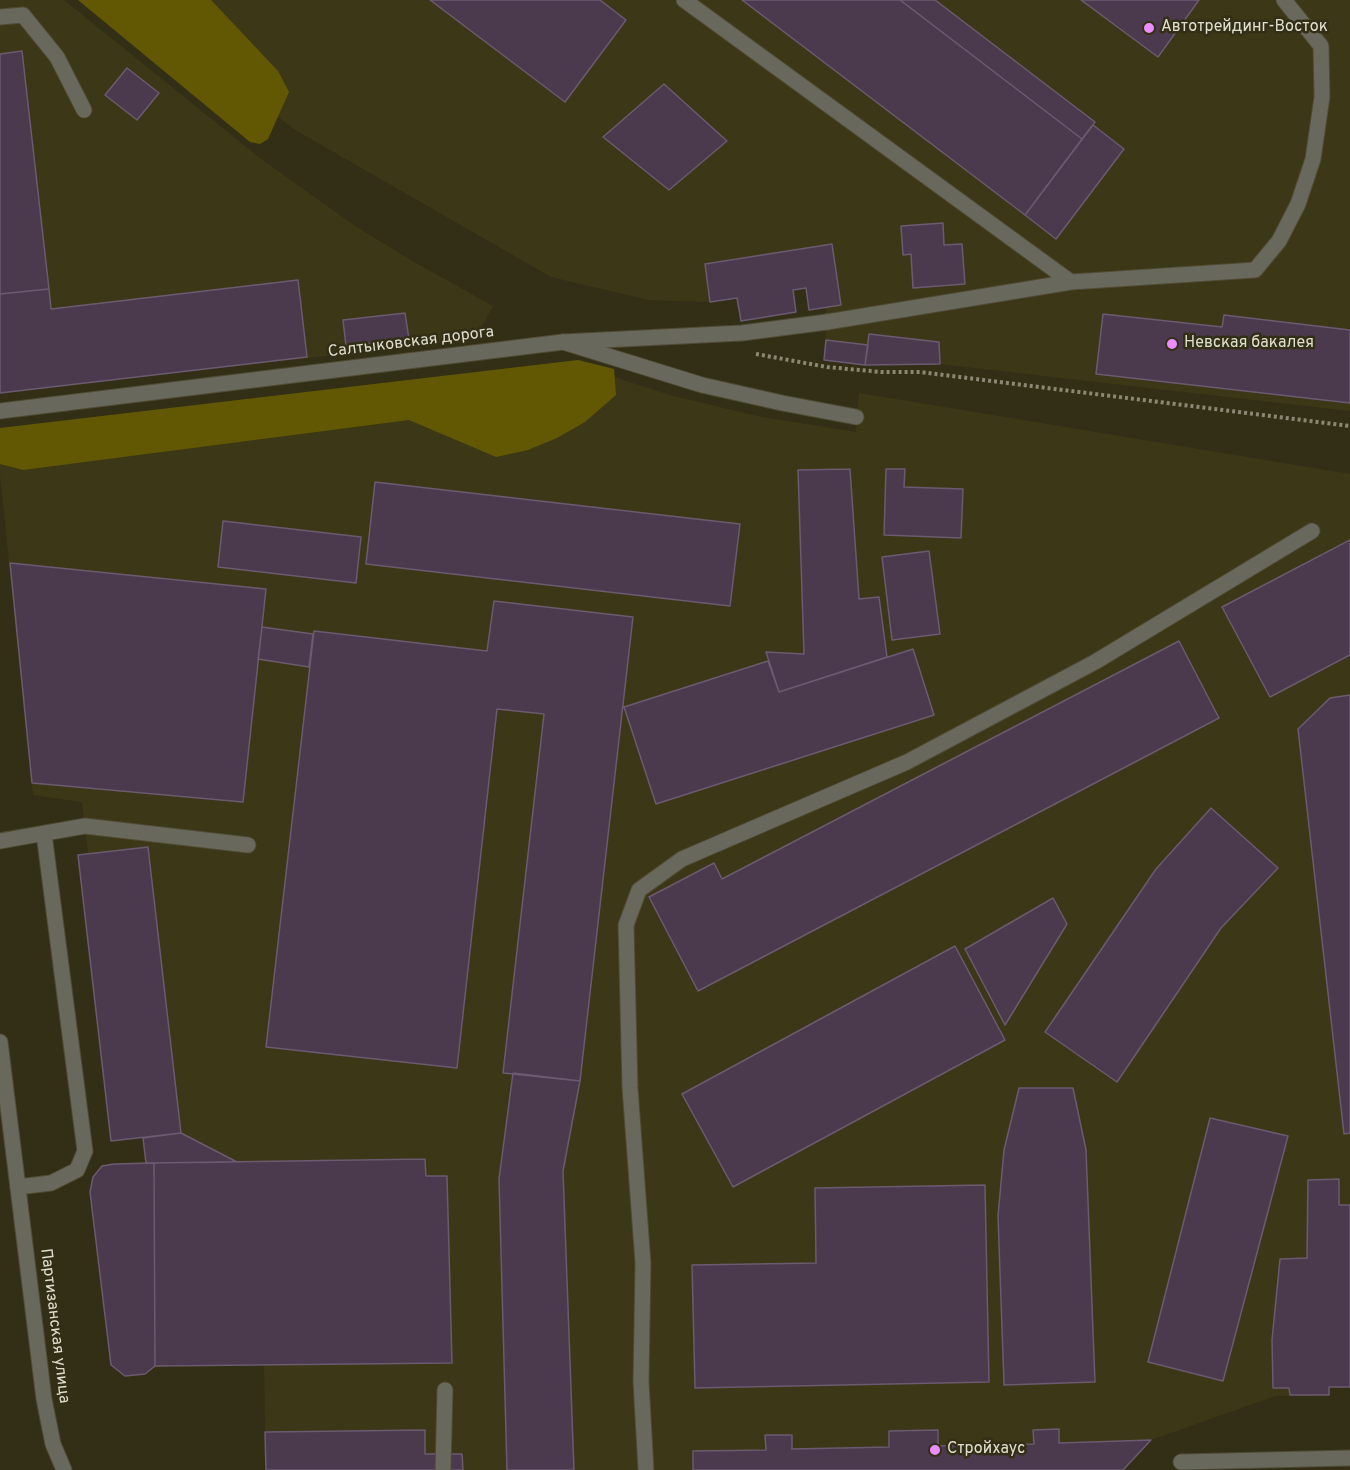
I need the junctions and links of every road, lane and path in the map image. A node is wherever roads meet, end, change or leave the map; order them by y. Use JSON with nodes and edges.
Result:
{"nodes":[{"id":1,"x":684,"y":0,"type":"edge"},
{"id":2,"x":1284,"y":0,"type":"edge"},
{"id":3,"x":0,"y":17,"type":"edge"},
{"id":4,"x":84,"y":110,"type":"dead end"},
{"id":5,"x":1071,"y":282,"type":"junction"},
{"id":6,"x":563,"y":342,"type":"junction"},
{"id":7,"x":748,"y":353,"type":"dead end"},
{"id":8,"x":0,"y":411,"type":"edge"},
{"id":9,"x":856,"y":417,"type":"dead end"},
{"id":10,"x":1350,"y":426,"type":"edge"},
{"id":11,"x":1312,"y":531,"type":"dead end"},
{"id":12,"x":44,"y":834,"type":"junction"},
{"id":13,"x":0,"y":842,"type":"edge"},
{"id":14,"x":248,"y":845,"type":"dead end"},
{"id":15,"x":0,"y":1042,"type":"edge"},
{"id":16,"x":18,"y":1186,"type":"junction"},
{"id":17,"x":445,"y":1390,"type":"dead end"},
{"id":18,"x":53,"y":1444,"type":"junction"},
{"id":19,"x":1350,"y":1458,"type":"edge"},
{"id":20,"x":1181,"y":1462,"type":"dead end"},
{"id":21,"x":51,"y":1470,"type":"edge"},
{"id":22,"x":64,"y":1470,"type":"edge"},
{"id":23,"x":443,"y":1470,"type":"edge"},
{"id":24,"x":646,"y":1470,"type":"edge"}],
"edges":[{"from":1,"to":5,"type":"street"},
{"from":2,"to":5,"type":"street","name":"Салтыковская дорога"},
{"from":3,"to":4,"type":"street"},
{"from":5,"to":6,"type":"street","name":"Салтыковская дорога"},
{"from":6,"to":8,"type":"street","name":"Салтыковская дорога"},
{"from":6,"to":9,"type":"street"},
{"from":7,"to":10,"type":"path"},
{"from":11,"to":24,"type":"street"},
{"from":12,"to":13,"type":"street"},
{"from":12,"to":14,"type":"street"},
{"from":12,"to":16,"type":"street"},
{"from":15,"to":16,"type":"street","name":"Партизанская улица"},
{"from":16,"to":18,"type":"street","name":"Партизанская улица"},
{"from":17,"to":23,"type":"street"},
{"from":18,"to":21,"type":"street"},
{"from":18,"to":22,"type":"street","name":"Партизанская улица"},
{"from":19,"to":20,"type":"street"}]}
